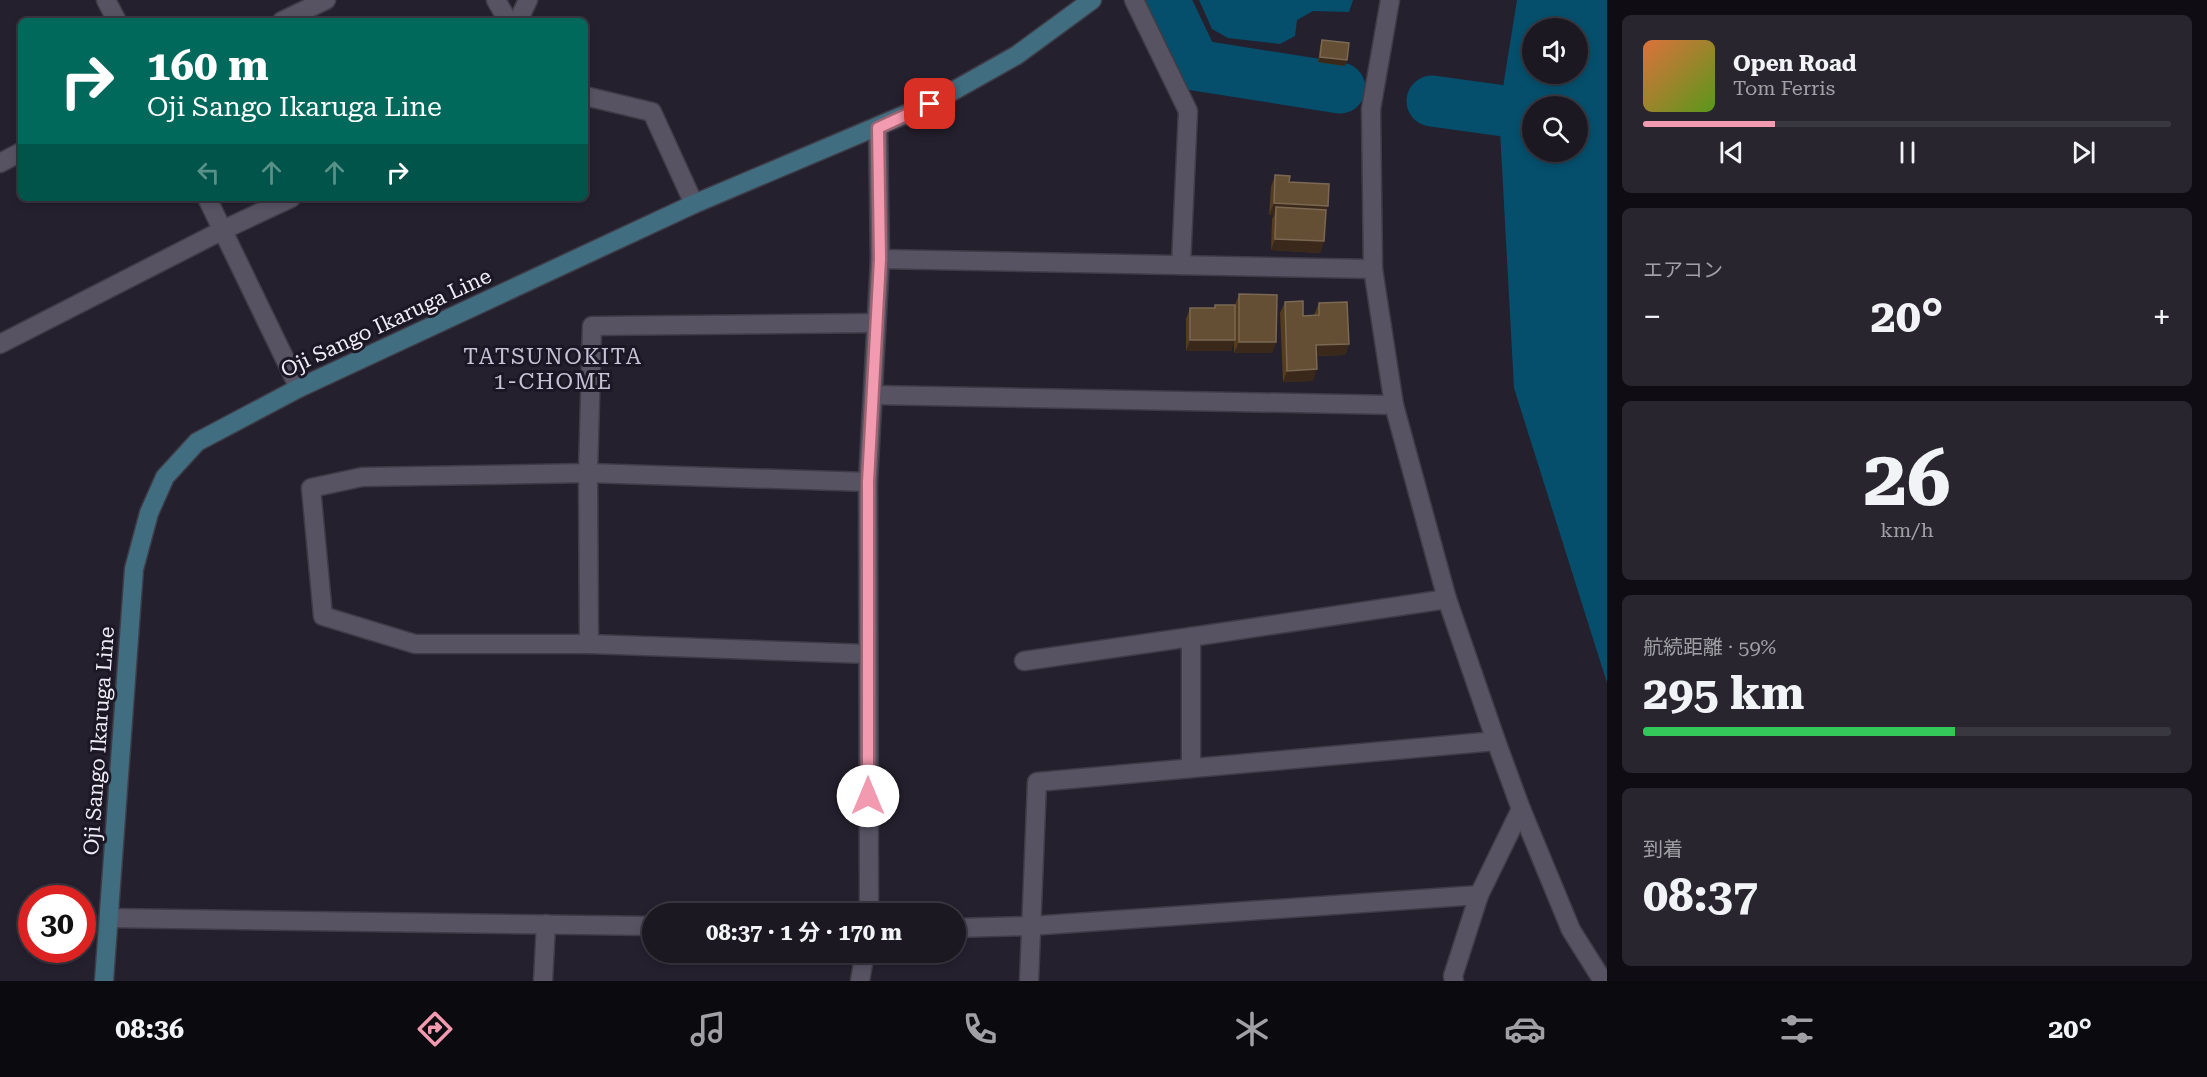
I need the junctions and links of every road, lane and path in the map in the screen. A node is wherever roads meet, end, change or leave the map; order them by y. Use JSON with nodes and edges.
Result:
{"nodes":[{"id":1,"x":106,"y":0,"type":"edge"},
{"id":2,"x":326,"y":0,"type":"edge"},
{"id":3,"x":496,"y":0,"type":"edge"},
{"id":4,"x":528,"y":0,"type":"edge"},
{"id":5,"x":1092,"y":0,"type":"edge"},
{"id":6,"x":1134,"y":0,"type":"edge"},
{"id":7,"x":1390,"y":0,"type":"edge"},
{"id":8,"x":115,"y":18,"type":"edge"},
{"id":9,"x":288,"y":18,"type":"edge"},
{"id":10,"x":506,"y":18,"type":"edge"},
{"id":11,"x":519,"y":18,"type":"edge"},
{"id":12,"x":588,"y":97,"type":"edge"},
{"id":13,"x":878,"y":128,"type":"junction"},
{"id":14,"x":18,"y":154,"type":"edge"},
{"id":15,"x":0,"y":163,"type":"edge"},
{"id":16,"x":208,"y":201,"type":"edge"},
{"id":17,"x":285,"y":201,"type":"edge"},
{"id":18,"x":694,"y":204,"type":"junction"},
{"id":19,"x":223,"y":230,"type":"junction"},
{"id":20,"x":880,"y":259,"type":"junction"},
{"id":21,"x":1181,"y":265,"type":"junction"},
{"id":22,"x":1373,"y":269,"type":"junction"},
{"id":23,"x":876,"y":323,"type":"junction"},
{"id":24,"x":0,"y":344,"type":"edge"},
{"id":25,"x":299,"y":388,"type":"junction"},
{"id":26,"x":873,"y":395,"type":"junction"},
{"id":27,"x":1394,"y":405,"type":"junction"},
{"id":28,"x":588,"y":473,"type":"junction"},
{"id":29,"x":868,"y":482,"type":"junction"},
{"id":30,"x":1447,"y":600,"type":"junction"},
{"id":31,"x":1191,"y":637,"type":"junction"},
{"id":32,"x":589,"y":644,"type":"junction"},
{"id":33,"x":868,"y":654,"type":"junction"},
{"id":34,"x":1024,"y":661,"type":"dead end"},
{"id":35,"x":1496,"y":741,"type":"junction"},
{"id":36,"x":1191,"y":768,"type":"junction"},
{"id":37,"x":1521,"y":808,"type":"junction"},
{"id":38,"x":1479,"y":895,"type":"junction"},
{"id":39,"x":869,"y":903,"type":"edge"},
{"id":40,"x":109,"y":918,"type":"junction"},
{"id":41,"x":546,"y":924,"type":"junction"},
{"id":42,"x":642,"y":926,"type":"edge"},
{"id":43,"x":1030,"y":926,"type":"junction"},
{"id":44,"x":966,"y":928,"type":"edge"},
{"id":45,"x":863,"y":963,"type":"edge"},
{"id":46,"x":104,"y":981,"type":"edge"},
{"id":47,"x":543,"y":981,"type":"edge"},
{"id":48,"x":860,"y":981,"type":"edge"},
{"id":49,"x":1029,"y":981,"type":"edge"},
{"id":50,"x":1454,"y":981,"type":"edge"},
{"id":51,"x":1603,"y":981,"type":"edge"}],
"edges":[{"from":1,"to":8,"type":"street"},
{"from":2,"to":9,"type":"street"},
{"from":3,"to":10,"type":"street"},
{"from":4,"to":11,"type":"street"},
{"from":5,"to":13,"type":"main road","name":"Oji Sango Ikaruga Line"},
{"from":6,"to":21,"type":"street"},
{"from":7,"to":22,"type":"street"},
{"from":12,"to":18,"type":"street"},
{"from":13,"to":18,"type":"main road","name":"Oji Sango Ikaruga Line"},
{"from":13,"to":20,"type":"street"},
{"from":14,"to":15,"type":"street"},
{"from":16,"to":19,"type":"street"},
{"from":17,"to":19,"type":"street"},
{"from":18,"to":25,"type":"main road","name":"Oji Sango Ikaruga Line"},
{"from":19,"to":24,"type":"street"},
{"from":19,"to":25,"type":"street"},
{"from":20,"to":21,"type":"street"},
{"from":20,"to":23,"type":"street"},
{"from":21,"to":22,"type":"street"},
{"from":22,"to":27,"type":"street"},
{"from":23,"to":26,"type":"street"},
{"from":23,"to":28,"type":"street"},
{"from":25,"to":40,"type":"main road","name":"Oji Sango Ikaruga Line"},
{"from":26,"to":27,"type":"street"},
{"from":26,"to":29,"type":"street"},
{"from":27,"to":30,"type":"street"},
{"from":28,"to":29,"type":"street"},
{"from":28,"to":32,"type":"street"},
{"from":28,"to":32,"type":"street"},
{"from":29,"to":33,"type":"street"},
{"from":30,"to":31,"type":"street"},
{"from":30,"to":35,"type":"street"},
{"from":31,"to":34,"type":"street"},
{"from":31,"to":36,"type":"street"},
{"from":32,"to":33,"type":"street"},
{"from":33,"to":39,"type":"street"},
{"from":35,"to":36,"type":"street"},
{"from":35,"to":37,"type":"street"},
{"from":36,"to":43,"type":"street"},
{"from":37,"to":38,"type":"street"},
{"from":37,"to":51,"type":"street"},
{"from":38,"to":43,"type":"street"},
{"from":38,"to":50,"type":"street"},
{"from":40,"to":41,"type":"street"},
{"from":40,"to":46,"type":"main road","name":"Oji Sango Ikaruga Line"},
{"from":41,"to":42,"type":"street"},
{"from":41,"to":47,"type":"street"},
{"from":43,"to":44,"type":"street"},
{"from":43,"to":49,"type":"street"},
{"from":45,"to":48,"type":"street"}]}
